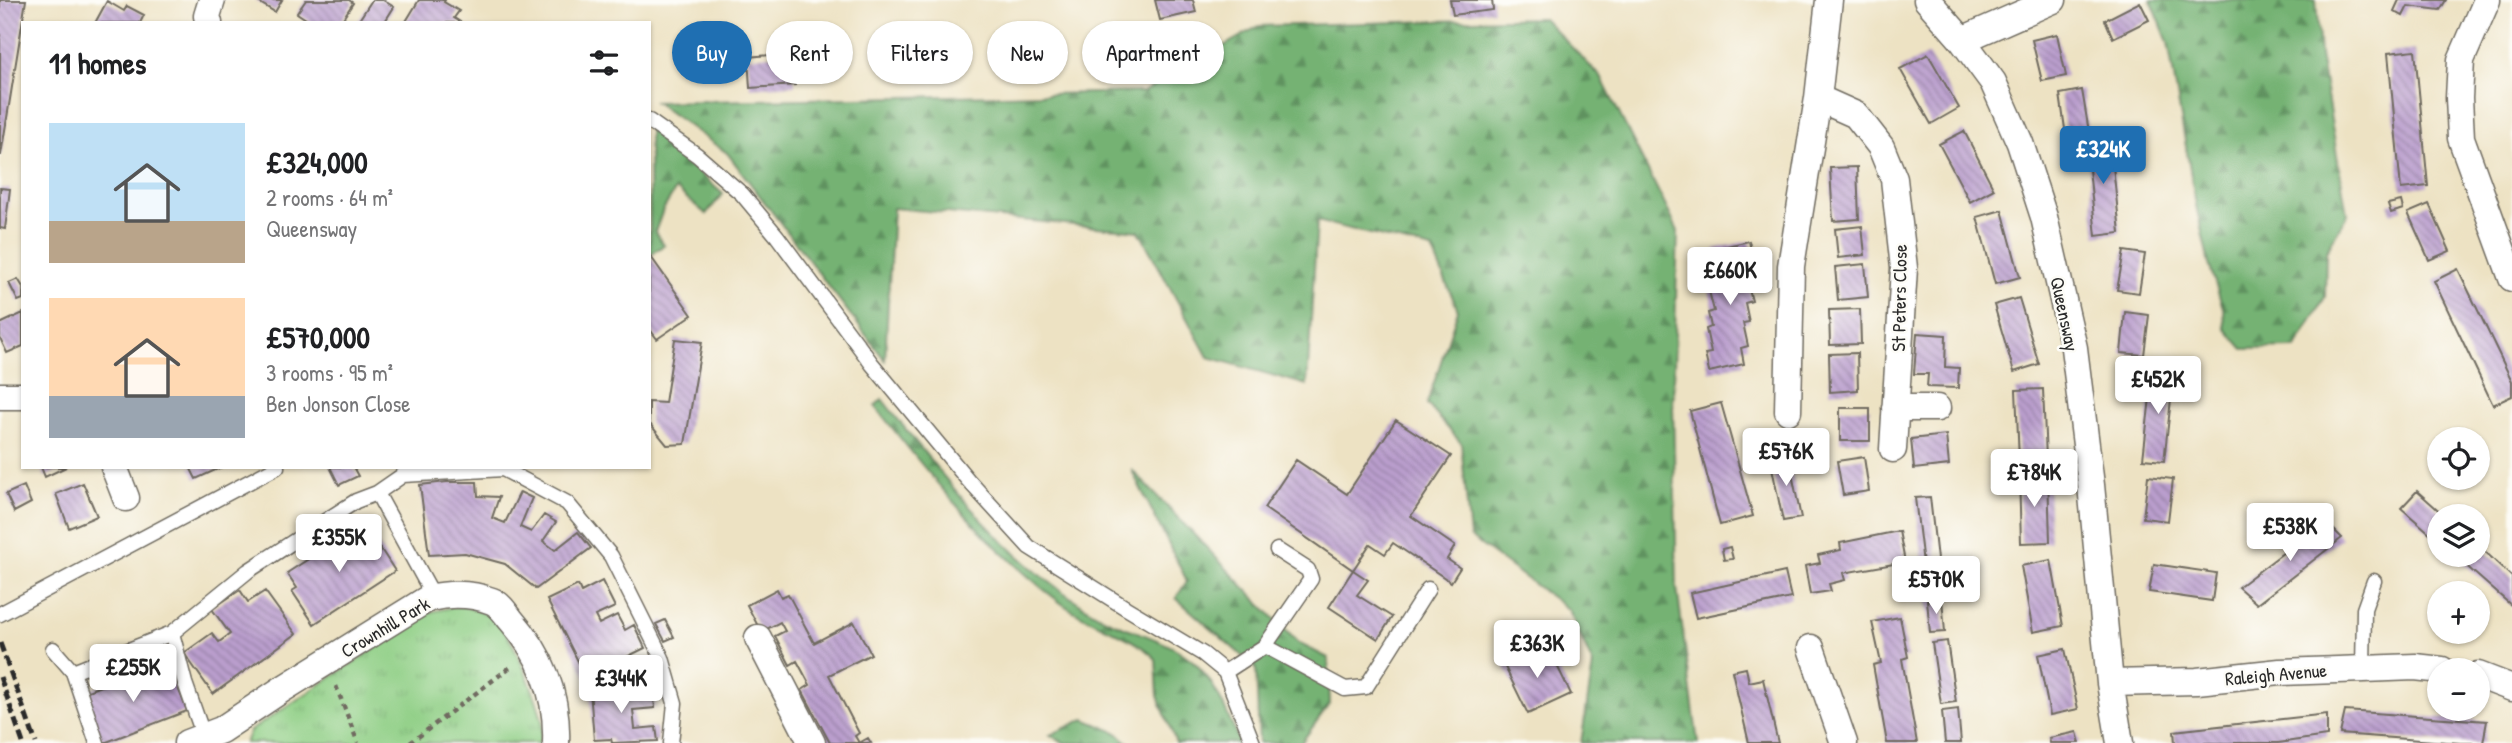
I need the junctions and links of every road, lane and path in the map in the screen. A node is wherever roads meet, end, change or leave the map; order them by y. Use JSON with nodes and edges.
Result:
{"nodes":[{"id":1,"x":212,"y":0,"type":"edge"},
{"id":2,"x":1829,"y":0,"type":"edge"},
{"id":3,"x":1927,"y":0,"type":"edge"},
{"id":4,"x":2053,"y":0,"type":"edge"},
{"id":5,"x":2487,"y":0,"type":"edge"},
{"id":6,"x":208,"y":21,"type":"edge"},
{"id":7,"x":1962,"y":40,"type":"junction"},
{"id":8,"x":1818,"y":99,"type":"junction"},
{"id":9,"x":651,"y":122,"type":"edge"},
{"id":10,"x":2512,"y":278,"type":"edge"},
{"id":11,"x":0,"y":396,"type":"edge"},
{"id":12,"x":21,"y":396,"type":"edge"},
{"id":13,"x":1895,"y":408,"type":"junction"},
{"id":14,"x":1937,"y":408,"type":"dead end"},
{"id":15,"x":1788,"y":411,"type":"dead end"},
{"id":16,"x":1893,"y":449,"type":"dead end"},
{"id":17,"x":115,"y":469,"type":"edge"},
{"id":18,"x":273,"y":469,"type":"edge"},
{"id":19,"x":377,"y":493,"type":"junction"},
{"id":20,"x":126,"y":498,"type":"dead end"},
{"id":21,"x":1277,"y":550,"type":"dead end"},
{"id":22,"x":2374,"y":581,"type":"dead end"},
{"id":23,"x":1428,"y":589,"type":"dead end"},
{"id":24,"x":434,"y":597,"type":"junction"},
{"id":25,"x":0,"y":614,"type":"edge"},
{"id":26,"x":172,"y":634,"type":"junction"},
{"id":27,"x":758,"y":638,"type":"dead end"},
{"id":28,"x":1265,"y":646,"type":"junction"},
{"id":29,"x":53,"y":649,"type":"dead end"},
{"id":30,"x":1811,"y":649,"type":"dead end"},
{"id":31,"x":534,"y":652,"type":"junction"},
{"id":32,"x":325,"y":663,"type":"junction"},
{"id":33,"x":2427,"y":668,"type":"edge"},
{"id":34,"x":2363,"y":669,"type":"junction"},
{"id":35,"x":73,"y":671,"type":"junction"},
{"id":36,"x":1226,"y":672,"type":"junction"},
{"id":37,"x":2490,"y":680,"type":"edge"},
{"id":38,"x":2110,"y":683,"type":"junction"},
{"id":39,"x":2512,"y":688,"type":"edge"},
{"id":40,"x":209,"y":738,"type":"edge"},
{"id":41,"x":97,"y":743,"type":"edge"},
{"id":42,"x":358,"y":743,"type":"edge"},
{"id":43,"x":410,"y":743,"type":"edge"},
{"id":44,"x":556,"y":743,"type":"edge"},
{"id":45,"x":671,"y":743,"type":"edge"},
{"id":46,"x":812,"y":743,"type":"edge"},
{"id":47,"x":1253,"y":743,"type":"edge"},
{"id":48,"x":1844,"y":743,"type":"edge"},
{"id":49,"x":2120,"y":743,"type":"edge"}],
"edges":[{"from":1,"to":6,"type":"street"},
{"from":2,"to":8,"type":"street"},
{"from":3,"to":7,"type":"street","name":"Queensway"},
{"from":4,"to":7,"type":"street"},
{"from":5,"to":10,"type":"street"},
{"from":7,"to":38,"type":"street","name":"Queensway"},
{"from":8,"to":13,"type":"street","name":"St Peters Close"},
{"from":8,"to":15,"type":"street"},
{"from":9,"to":36,"type":"lane"},
{"from":11,"to":12,"type":"street"},
{"from":13,"to":14,"type":"street"},
{"from":13,"to":16,"type":"street","name":"St Peters Close"},
{"from":17,"to":20,"type":"street"},
{"from":18,"to":25,"type":"lane"},
{"from":19,"to":24,"type":"lane"},
{"from":19,"to":26,"type":"lane"},
{"from":19,"to":45,"type":"lane"},
{"from":21,"to":28,"type":"lane"},
{"from":22,"to":34,"type":"lane"},
{"from":23,"to":28,"type":"lane"},
{"from":24,"to":31,"type":"street","name":"Crownhill Park"},
{"from":24,"to":32,"type":"street","name":"Crownhill Park"},
{"from":26,"to":35,"type":"lane"},
{"from":26,"to":40,"type":"lane"},
{"from":27,"to":46,"type":"street"},
{"from":28,"to":36,"type":"lane"},
{"from":29,"to":35,"type":"lane"},
{"from":30,"to":48,"type":"street"},
{"from":31,"to":43,"type":"path"},
{"from":31,"to":44,"type":"street","name":"Crownhill Park"},
{"from":32,"to":40,"type":"street","name":"Crownhill Park"},
{"from":32,"to":42,"type":"path"},
{"from":33,"to":34,"type":"street","name":"Raleigh Avenue"},
{"from":34,"to":38,"type":"street","name":"Raleigh Avenue"},
{"from":35,"to":41,"type":"lane"},
{"from":36,"to":47,"type":"lane"},
{"from":37,"to":39,"type":"street"},
{"from":38,"to":49,"type":"street","name":"Queensway"}]}
